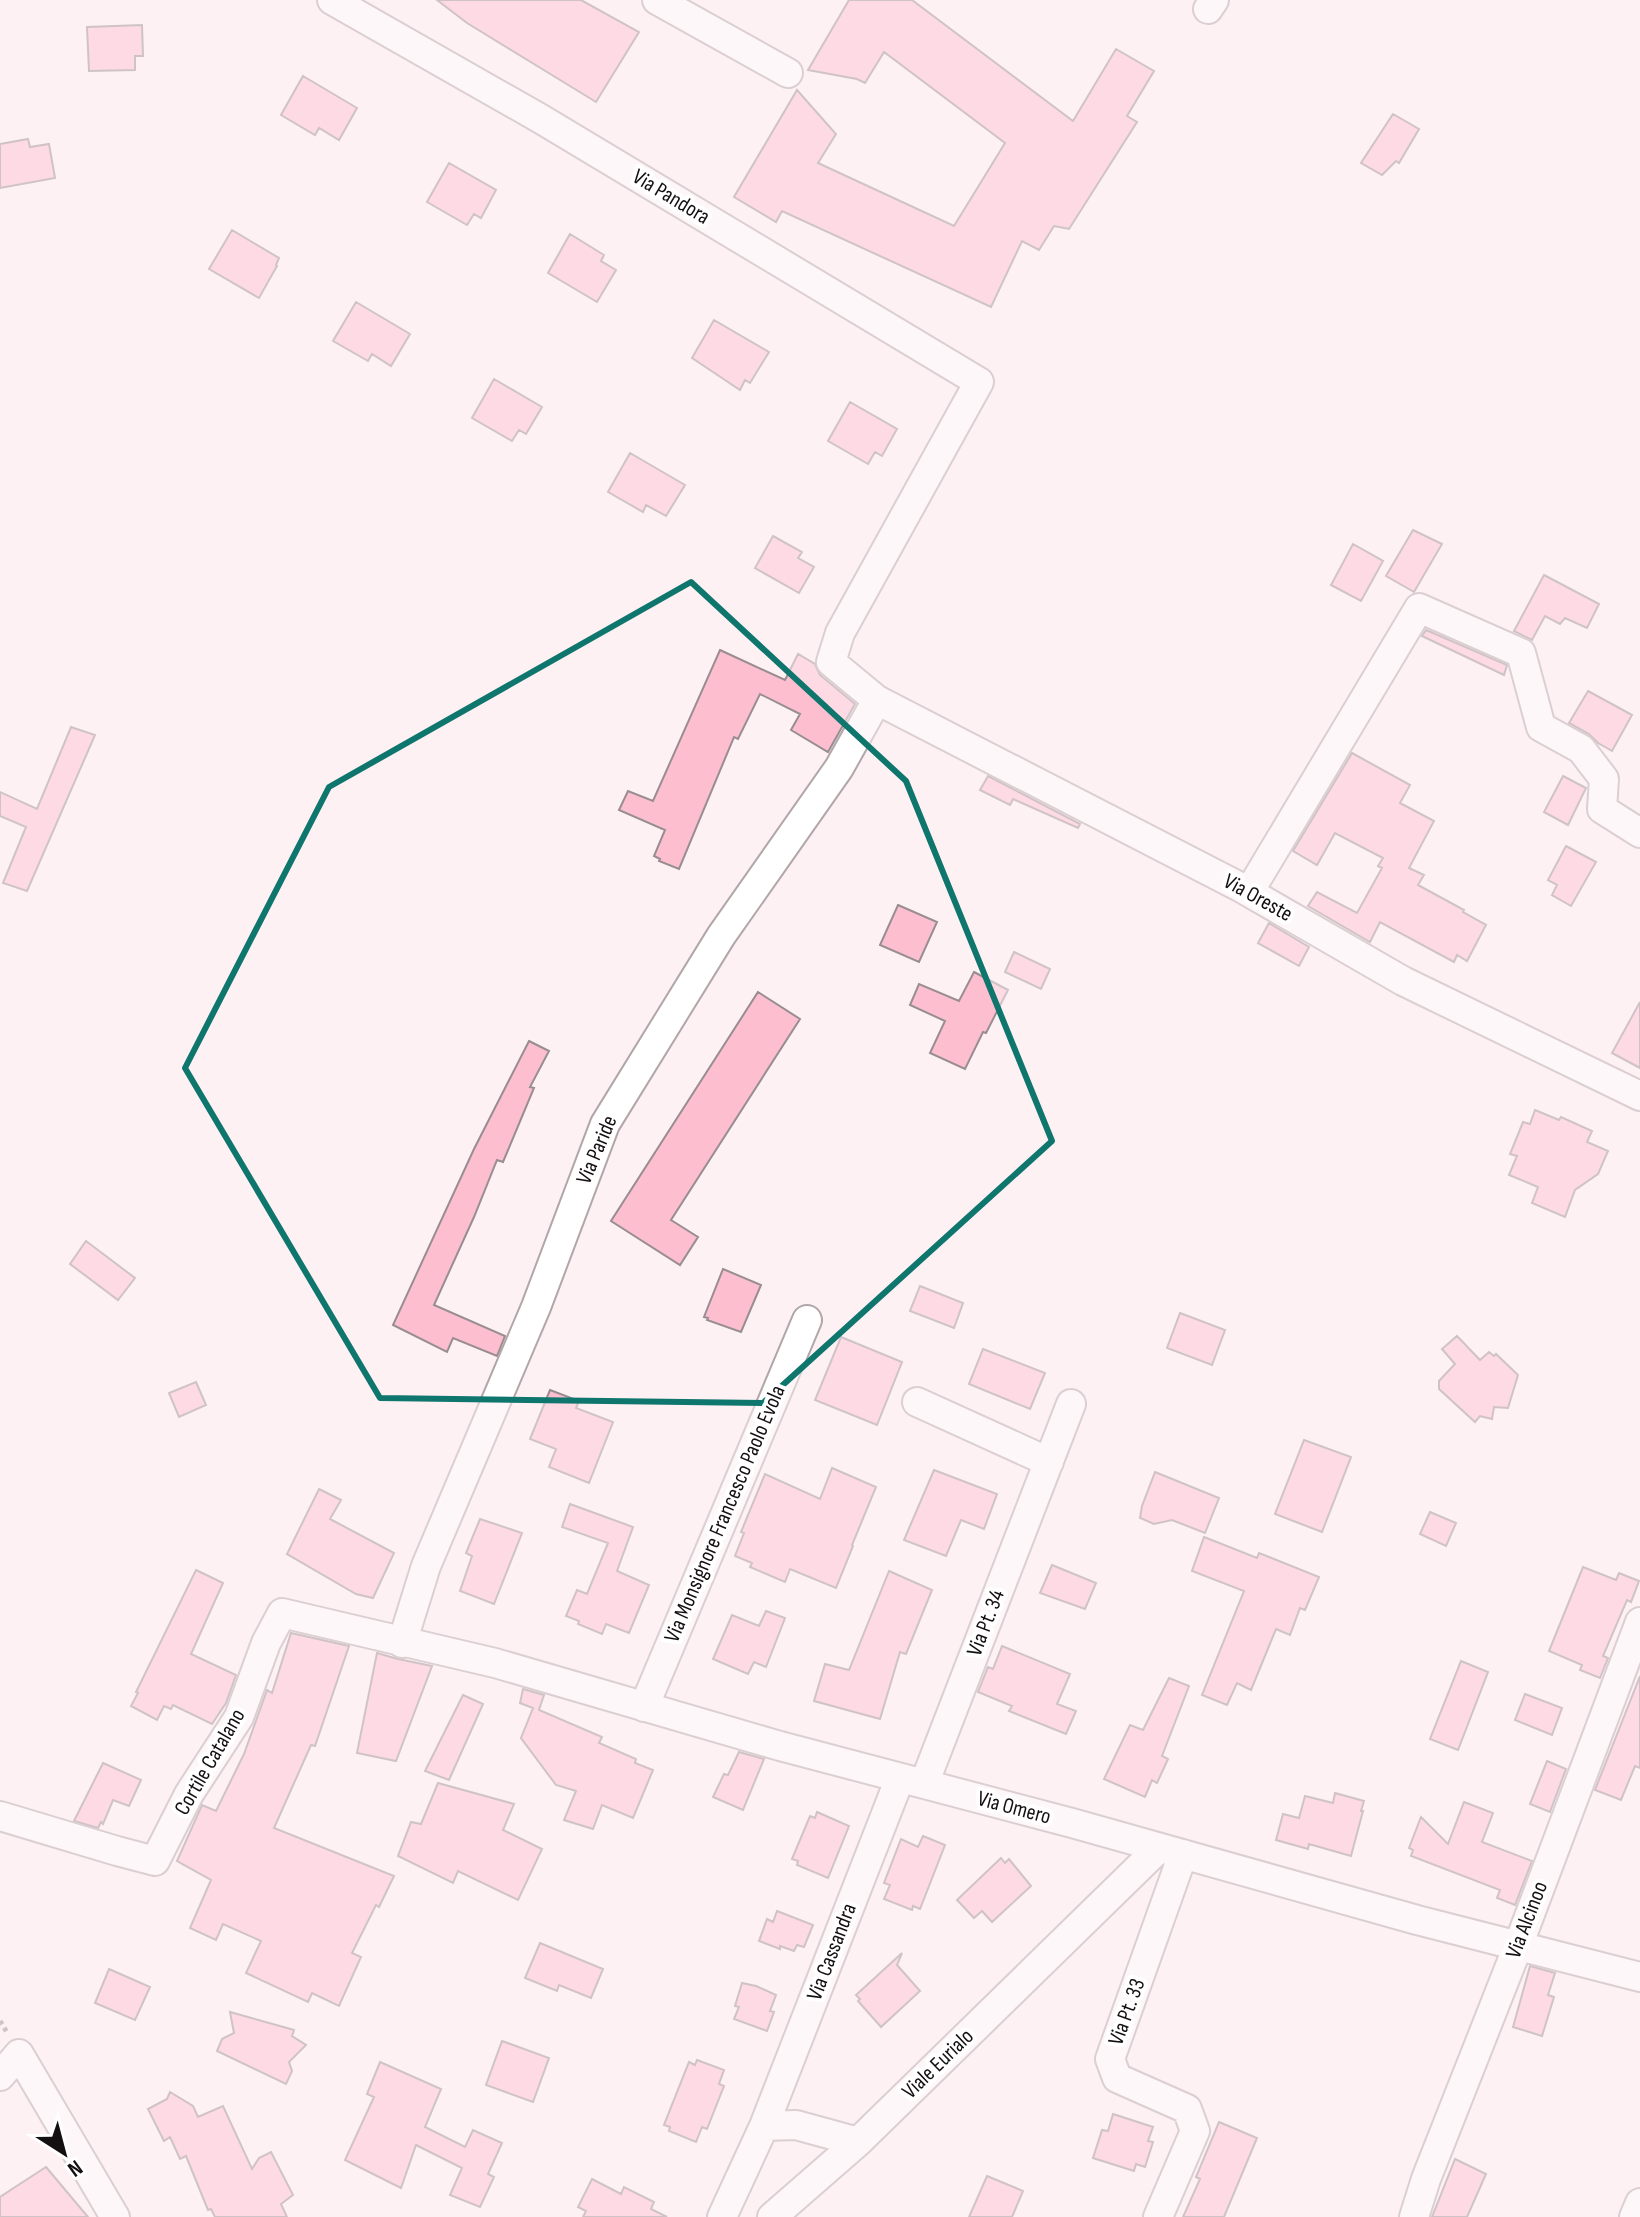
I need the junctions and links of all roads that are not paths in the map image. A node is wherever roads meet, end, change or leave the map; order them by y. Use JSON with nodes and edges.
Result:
{"nodes":[{"id":1,"x":332,"y":0,"type":"edge"},
{"id":2,"x":657,"y":0,"type":"edge"},
{"id":3,"x":365,"y":8,"type":"edge"},
{"id":4,"x":788,"y":73,"type":"dead end"},
{"id":5,"x":979,"y":382,"type":"joint"},
{"id":6,"x":877,"y":700,"type":"junction"},
{"id":7,"x":1640,"y":833,"type":"edge"},
{"id":8,"x":1249,"y":892,"type":"junction"},
{"id":9,"x":1640,"y":1096,"type":"edge"},
{"id":10,"x":807,"y":1320,"type":"dead end"},
{"id":11,"x":917,"y":1402,"type":"dead end"},
{"id":12,"x":1071,"y":1404,"type":"dead end"},
{"id":13,"x":1049,"y":1462,"type":"junction"},
{"id":14,"x":1640,"y":1622,"type":"edge"},
{"id":15,"x":395,"y":1641,"type":"junction"},
{"id":16,"x":644,"y":1707,"type":"junction"},
{"id":17,"x":912,"y":1781,"type":"junction"},
{"id":18,"x":0,"y":1816,"type":"edge"},
{"id":19,"x":1171,"y":1851,"type":"junction"},
{"id":20,"x":1518,"y":1946,"type":"junction"},
{"id":21,"x":1640,"y":1977,"type":"edge"},
{"id":22,"x":0,"y":2076,"type":"edge"},
{"id":23,"x":764,"y":2126,"type":"junction"},
{"id":24,"x":858,"y":2142,"type":"junction"},
{"id":25,"x":1640,"y":2203,"type":"edge"},
{"id":26,"x":115,"y":2217,"type":"edge"},
{"id":27,"x":722,"y":2217,"type":"edge"},
{"id":28,"x":772,"y":2217,"type":"edge"},
{"id":29,"x":1158,"y":2217,"type":"edge"},
{"id":30,"x":1414,"y":2217,"type":"edge"},
{"id":31,"x":1634,"y":2217,"type":"edge"}],
"edges":[{"from":1,"to":3,"type":"street","name":"Via Pandora"},
{"from":2,"to":4,"type":"street"},
{"from":3,"to":5,"type":"street","name":"Via Pandora"},
{"from":5,"to":6,"type":"street","name":"Via Oreste"},
{"from":6,"to":8,"type":"street","name":"Via Oreste"},
{"from":6,"to":15,"type":"street","name":"Via Paride"},
{"from":7,"to":8,"type":"street"},
{"from":8,"to":9,"type":"street","name":"Via Oreste"},
{"from":10,"to":16,"type":"street","name":"Via Monsignore Francesco Paolo Evola"},
{"from":11,"to":13,"type":"street"},
{"from":12,"to":13,"type":"street","name":"Via Pt. 34"},
{"from":13,"to":17,"type":"street","name":"Via Pt. 34"},
{"from":14,"to":20,"type":"street","name":"Via Alcinoo"},
{"from":15,"to":16,"type":"street","name":"Via Omero"},
{"from":15,"to":18,"type":"street","name":"Cortile Catalano"},
{"from":16,"to":17,"type":"street","name":"Via Omero"},
{"from":17,"to":19,"type":"street","name":"Via Omero"},
{"from":17,"to":23,"type":"street","name":"Via Cassandra"},
{"from":19,"to":20,"type":"street","name":"Via Omero"},
{"from":19,"to":24,"type":"street","name":"Viale Eurialo"},
{"from":19,"to":29,"type":"street","name":"Via Pt. 33"},
{"from":20,"to":21,"type":"street","name":"Via Omero"},
{"from":20,"to":30,"type":"street","name":"Via Alcinoo"},
{"from":22,"to":26,"type":"street"},
{"from":23,"to":24,"type":"street"},
{"from":23,"to":27,"type":"street"},
{"from":24,"to":28,"type":"street"},
{"from":25,"to":31,"type":"street"}]}
